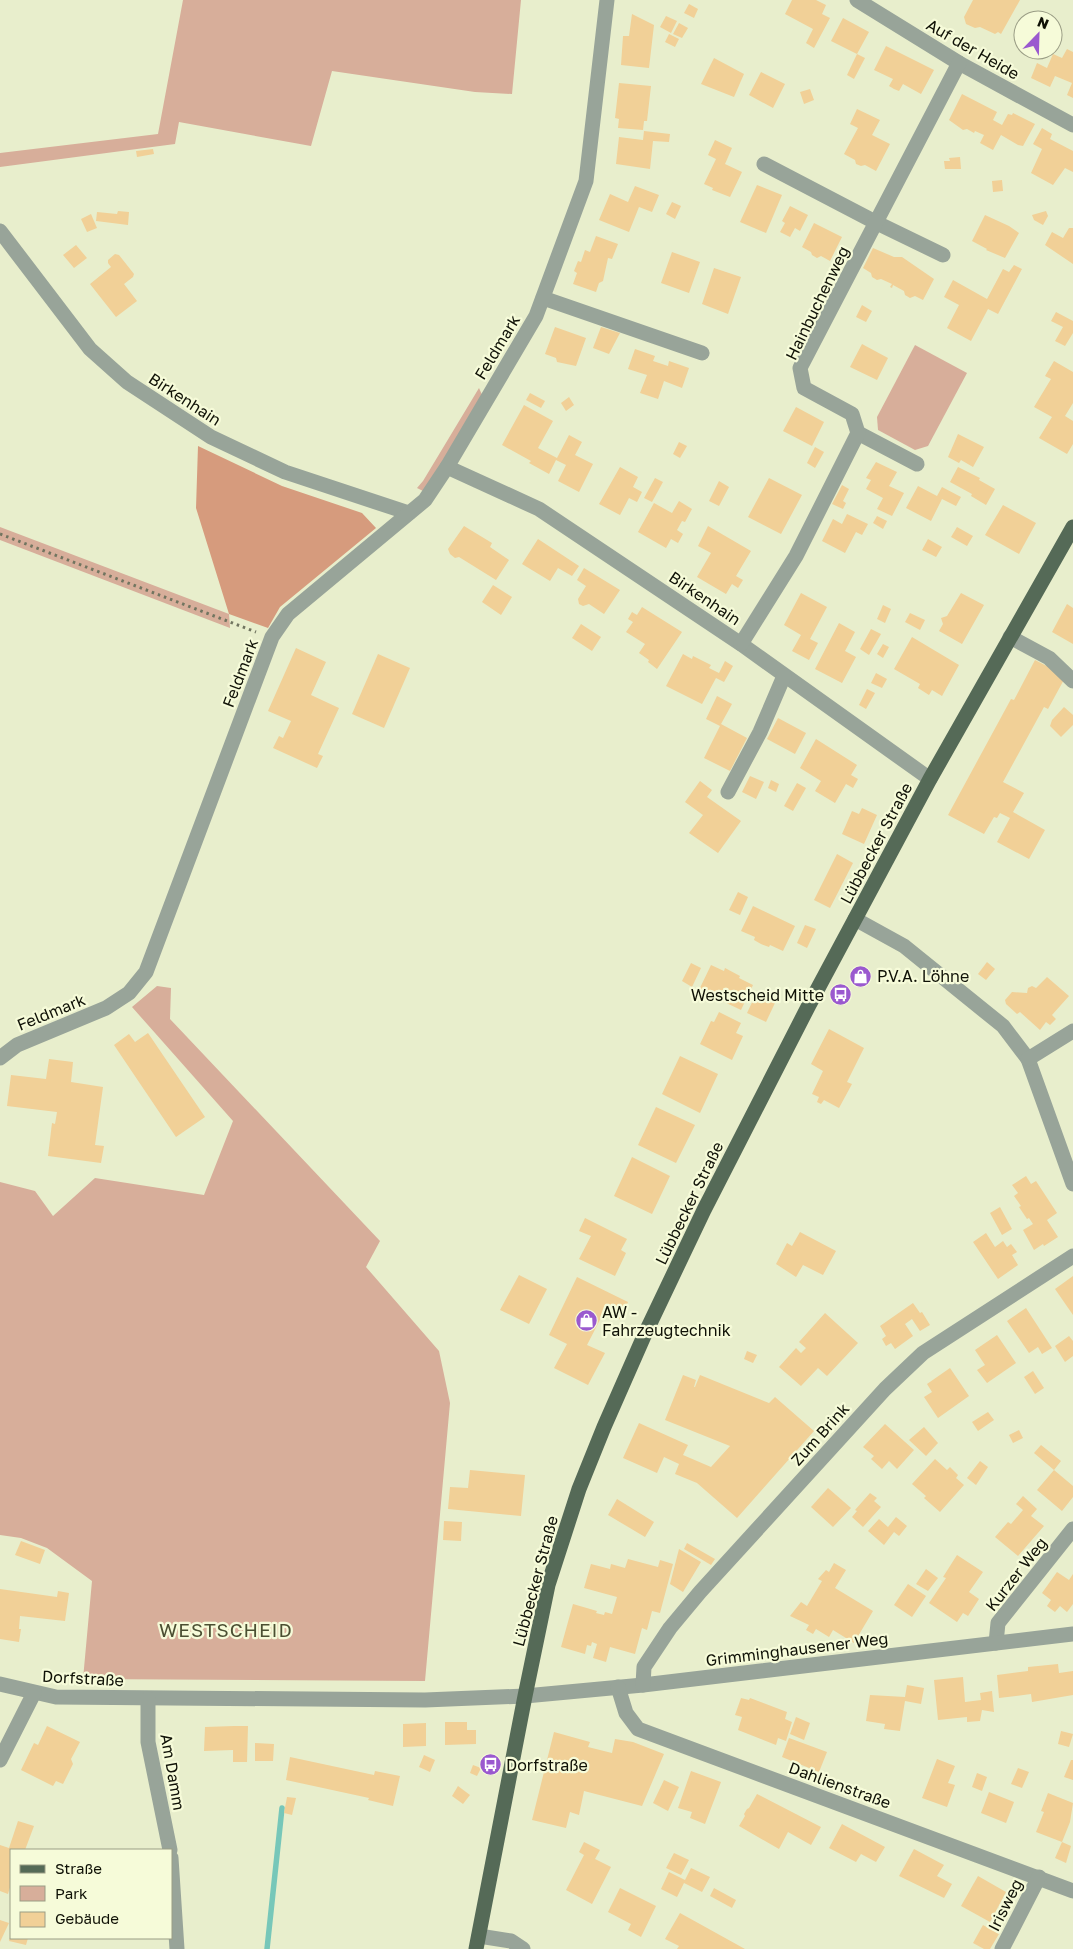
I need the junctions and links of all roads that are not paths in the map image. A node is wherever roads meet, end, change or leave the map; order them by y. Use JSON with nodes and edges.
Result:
{"nodes":[{"id":1,"x":607,"y":0,"type":"edge"},
{"id":2,"x":857,"y":0,"type":"edge"},
{"id":3,"x":958,"y":63,"type":"junction"},
{"id":4,"x":1073,"y":125,"type":"edge"},
{"id":5,"x":764,"y":164,"type":"dead end"},
{"id":6,"x":877,"y":223,"type":"junction"},
{"id":7,"x":0,"y":231,"type":"edge"},
{"id":8,"x":943,"y":254,"type":"dead end"},
{"id":9,"x":543,"y":298,"type":"junction"},
{"id":10,"x":702,"y":353,"type":"dead end"},
{"id":11,"x":858,"y":433,"type":"junction"},
{"id":12,"x":917,"y":464,"type":"dead end"},
{"id":13,"x":447,"y":467,"type":"junction"},
{"id":14,"x":409,"y":513,"type":"junction"},
{"id":15,"x":1073,"y":528,"type":"edge"},
{"id":16,"x":1010,"y":637,"type":"junction"},
{"id":17,"x":741,"y":644,"type":"junction"},
{"id":18,"x":784,"y":676,"type":"junction"},
{"id":19,"x":1073,"y":681,"type":"edge"},
{"id":20,"x":930,"y":779,"type":"junction"},
{"id":21,"x":728,"y":792,"type":"dead end"},
{"id":22,"x":855,"y":919,"type":"junction"},
{"id":23,"x":1073,"y":1030,"type":"edge"},
{"id":24,"x":0,"y":1058,"type":"edge"},
{"id":25,"x":1028,"y":1059,"type":"junction"},
{"id":26,"x":1073,"y":1184,"type":"edge"},
{"id":27,"x":1073,"y":1256,"type":"edge"},
{"id":28,"x":1073,"y":1529,"type":"edge"},
{"id":29,"x":1073,"y":1634,"type":"edge"},
{"id":30,"x":996,"y":1644,"type":"junction"},
{"id":31,"x":0,"y":1684,"type":"edge"},
{"id":32,"x":643,"y":1684,"type":"junction"},
{"id":33,"x":618,"y":1687,"type":"junction"},
{"id":34,"x":34,"y":1694,"type":"junction"},
{"id":35,"x":525,"y":1696,"type":"junction"},
{"id":36,"x":148,"y":1698,"type":"junction"},
{"id":37,"x":0,"y":1760,"type":"edge"},
{"id":38,"x":170,"y":1849,"type":"edge"},
{"id":39,"x":172,"y":1876,"type":"edge"},
{"id":40,"x":1039,"y":1877,"type":"junction"},
{"id":41,"x":1073,"y":1891,"type":"edge"},
{"id":42,"x":477,"y":1943,"type":"edge"},
{"id":43,"x":176,"y":1949,"type":"edge"},
{"id":44,"x":523,"y":1949,"type":"edge"},
{"id":45,"x":1002,"y":1949,"type":"edge"}],
"edges":[{"from":1,"to":9,"type":"street","name":"Feldmark"},
{"from":2,"to":3,"type":"street","name":"Auf der Heide"},
{"from":3,"to":4,"type":"street","name":"Auf der Heide"},
{"from":3,"to":6,"type":"street","name":"Hainbuchenweg"},
{"from":5,"to":6,"type":"street"},
{"from":6,"to":8,"type":"street"},
{"from":6,"to":11,"type":"street","name":"Hainbuchenweg"},
{"from":7,"to":14,"type":"street","name":"Birkenhain"},
{"from":9,"to":10,"type":"street"},
{"from":9,"to":13,"type":"street","name":"Feldmark"},
{"from":11,"to":12,"type":"street"},
{"from":11,"to":17,"type":"street"},
{"from":13,"to":14,"type":"street","name":"Feldmark"},
{"from":13,"to":17,"type":"street","name":"Birkenhain"},
{"from":14,"to":24,"type":"street","name":"Feldmark"},
{"from":15,"to":16,"type":"main road","name":"Lübbecker Straße"},
{"from":16,"to":19,"type":"street"},
{"from":16,"to":20,"type":"main road","name":"Lübbecker Straße"},
{"from":17,"to":18,"type":"street","name":"Birkenhain"},
{"from":18,"to":20,"type":"street","name":"Birkenhain"},
{"from":18,"to":21,"type":"street"},
{"from":20,"to":22,"type":"main road","name":"Lübbecker Straße"},
{"from":22,"to":25,"type":"street"},
{"from":22,"to":35,"type":"main road","name":"Lübbecker Straße"},
{"from":23,"to":25,"type":"street"},
{"from":25,"to":26,"type":"street"},
{"from":27,"to":32,"type":"street","name":"Zum Brink"},
{"from":28,"to":30,"type":"street","name":"Kurzer Weg"},
{"from":29,"to":30,"type":"street","name":"Grimminghausener Weg"},
{"from":30,"to":32,"type":"street","name":"Grimminghausener Weg"},
{"from":31,"to":34,"type":"street","name":"Dorfstraße"},
{"from":32,"to":33,"type":"street","name":"Grimminghausener Weg"},
{"from":33,"to":35,"type":"street","name":"Grimminghausener Weg"},
{"from":33,"to":40,"type":"street","name":"Dahlienstraße"},
{"from":34,"to":36,"type":"street","name":"Dorfstraße"},
{"from":34,"to":37,"type":"street"},
{"from":35,"to":36,"type":"street","name":"Dorfstraße"},
{"from":35,"to":42,"type":"main road","name":"Lübbecker Straße"},
{"from":36,"to":38,"type":"street","name":"Am Damm"},
{"from":39,"to":43,"type":"street"},
{"from":40,"to":41,"type":"street","name":"Dahlienstraße"},
{"from":40,"to":45,"type":"street","name":"Irisweg"},
{"from":42,"to":44,"type":"street"}]}
